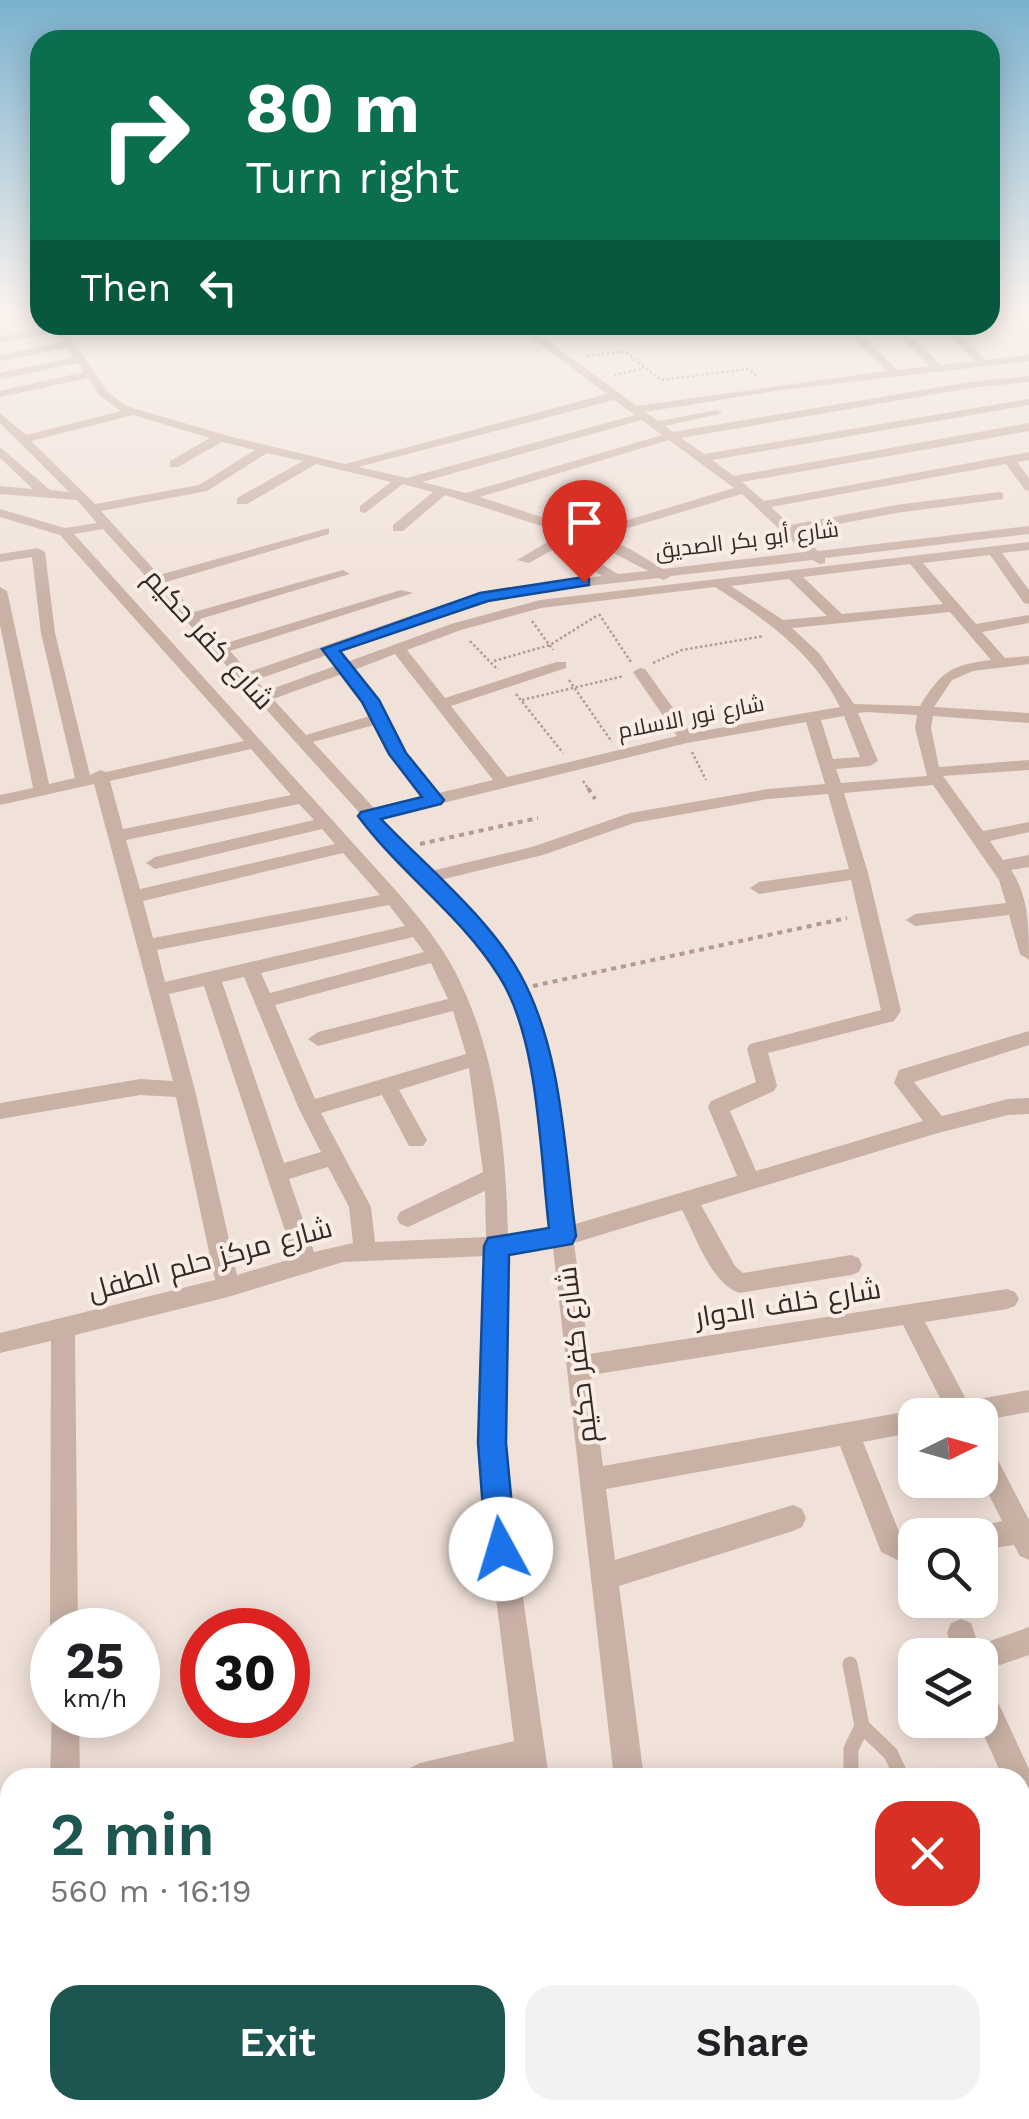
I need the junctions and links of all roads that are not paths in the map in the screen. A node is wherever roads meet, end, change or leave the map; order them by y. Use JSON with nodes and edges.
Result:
{"nodes":[{"id":1,"x":119,"y":406,"type":"edge"},
{"id":2,"x":576,"y":406,"type":"edge"},
{"id":3,"x":628,"y":406,"type":"edge"},
{"id":4,"x":693,"y":406,"type":"edge"},
{"id":5,"x":758,"y":406,"type":"edge"},
{"id":6,"x":848,"y":406,"type":"edge"},
{"id":7,"x":1006,"y":406,"type":"edge"},
{"id":8,"x":742,"y":409,"type":"dead end"},
{"id":9,"x":132,"y":412,"type":"junction"},
{"id":10,"x":722,"y":412,"type":"dead end"},
{"id":11,"x":0,"y":416,"type":"edge"},
{"id":12,"x":643,"y":417,"type":"junction"},
{"id":13,"x":1029,"y":427,"type":"edge"},
{"id":14,"x":671,"y":436,"type":"junction"},
{"id":15,"x":221,"y":437,"type":"junction"},
{"id":16,"x":23,"y":440,"type":"junction"},
{"id":17,"x":264,"y":449,"type":"junction"},
{"id":18,"x":0,"y":451,"type":"edge"},
{"id":19,"x":1029,"y":456,"type":"edge"},
{"id":20,"x":703,"y":458,"type":"junction"},
{"id":21,"x":314,"y":460,"type":"junction"},
{"id":22,"x":1010,"y":460,"type":"junction"},
{"id":23,"x":174,"y":464,"type":"dead end"},
{"id":24,"x":344,"y":466,"type":"junction"},
{"id":25,"x":405,"y":480,"type":"junction"},
{"id":26,"x":732,"y":480,"type":"junction"},
{"id":27,"x":1029,"y":488,"type":"edge"},
{"id":28,"x":744,"y":489,"type":"junction"},
{"id":29,"x":0,"y":490,"type":"edge"},
{"id":30,"x":443,"y":490,"type":"junction"},
{"id":31,"x":46,"y":494,"type":"junction"},
{"id":32,"x":468,"y":496,"type":"junction"},
{"id":33,"x":999,"y":496,"type":"dead end"},
{"id":34,"x":1029,"y":498,"type":"edge"},
{"id":35,"x":242,"y":501,"type":"dead end"},
{"id":36,"x":86,"y":503,"type":"junction"},
{"id":37,"x":764,"y":505,"type":"junction"},
{"id":38,"x":365,"y":509,"type":"dead end"},
{"id":39,"x":0,"y":513,"type":"edge"},
{"id":40,"x":106,"y":525,"type":"junction"},
{"id":41,"x":398,"y":528,"type":"dead end"},
{"id":42,"x":791,"y":529,"type":"junction"},
{"id":43,"x":1029,"y":530,"type":"edge"},
{"id":44,"x":324,"y":532,"type":"dead end"},
{"id":45,"x":588,"y":536,"type":"junction"},
{"id":46,"x":59,"y":546,"type":"junction"},
{"id":47,"x":1029,"y":546,"type":"edge"},
{"id":48,"x":994,"y":550,"type":"junction"},
{"id":49,"x":815,"y":555,"type":"junction"},
{"id":50,"x":0,"y":558,"type":"edge"},
{"id":51,"x":524,"y":560,"type":"dead end"},
{"id":52,"x":914,"y":560,"type":"junction"},
{"id":53,"x":828,"y":570,"type":"junction"},
{"id":54,"x":662,"y":573,"type":"junction"},
{"id":55,"x":343,"y":574,"type":"dead end"},
{"id":56,"x":792,"y":574,"type":"junction"},
{"id":57,"x":615,"y":578,"type":"junction"},
{"id":58,"x":156,"y":580,"type":"junction"},
{"id":59,"x":717,"y":584,"type":"junction"},
{"id":60,"x":675,"y":588,"type":"junction"},
{"id":61,"x":0,"y":591,"type":"edge"},
{"id":62,"x":406,"y":593,"type":"dead end"},
{"id":63,"x":1029,"y":600,"type":"edge"},
{"id":64,"x":953,"y":606,"type":"junction"},
{"id":65,"x":190,"y":618,"type":"junction"},
{"id":66,"x":840,"y":620,"type":"junction"},
{"id":67,"x":1029,"y":620,"type":"edge"},
{"id":68,"x":784,"y":628,"type":"junction"},
{"id":69,"x":972,"y":628,"type":"junction"},
{"id":70,"x":398,"y":648,"type":"junction"},
{"id":71,"x":330,"y":649,"type":"junction"},
{"id":72,"x":219,"y":650,"type":"junction"},
{"id":73,"x":1029,"y":660,"type":"edge"},
{"id":74,"x":1001,"y":663,"type":"junction"},
{"id":75,"x":562,"y":665,"type":"road end"},
{"id":76,"x":344,"y":667,"type":"junction"},
{"id":77,"x":640,"y":672,"type":"road end"},
{"id":78,"x":244,"y":679,"type":"junction"},
{"id":79,"x":262,"y":698,"type":"junction"},
{"id":80,"x":444,"y":704,"type":"junction"},
{"id":81,"x":926,"y":708,"type":"junction"},
{"id":82,"x":851,"y":710,"type":"junction"},
{"id":83,"x":380,"y":718,"type":"junction"},
{"id":84,"x":812,"y":718,"type":"junction"},
{"id":85,"x":1029,"y":718,"type":"edge"},
{"id":86,"x":687,"y":738,"type":"junction"},
{"id":87,"x":301,"y":741,"type":"junction"},
{"id":88,"x":254,"y":744,"type":"junction"},
{"id":89,"x":826,"y":765,"type":"junction"},
{"id":90,"x":1029,"y":765,"type":"edge"},
{"id":91,"x":935,"y":776,"type":"junction"},
{"id":92,"x":91,"y":777,"type":"junction"},
{"id":93,"x":0,"y":780,"type":"edge"},
{"id":94,"x":503,"y":782,"type":"junction"},
{"id":95,"x":835,"y":789,"type":"junction"},
{"id":96,"x":42,"y":790,"type":"junction"},
{"id":97,"x":301,"y":798,"type":"junction"},
{"id":98,"x":2,"y":800,"type":"edge"},
{"id":99,"x":434,"y":800,"type":"junction"},
{"id":100,"x":368,"y":816,"type":"junction"},
{"id":101,"x":324,"y":824,"type":"junction"},
{"id":102,"x":1029,"y":827,"type":"edge"},
{"id":103,"x":117,"y":836,"type":"junction"},
{"id":104,"x":980,"y":837,"type":"junction"},
{"id":105,"x":345,"y":847,"type":"junction"},
{"id":106,"x":1029,"y":862,"type":"edge"},
{"id":107,"x":154,"y":863,"type":"dead end"},
{"id":108,"x":1001,"y":866,"type":"junction"},
{"id":109,"x":859,"y":873,"type":"junction"},
{"id":110,"x":426,"y":878,"type":"junction"},
{"id":111,"x":759,"y":888,"type":"dead end"},
{"id":112,"x":133,"y":897,"type":"junction"},
{"id":113,"x":393,"y":898,"type":"junction"},
{"id":114,"x":1020,"y":902,"type":"edge"},
{"id":115,"x":915,"y":920,"type":"dead end"},
{"id":116,"x":419,"y":929,"type":"junction"},
{"id":117,"x":146,"y":946,"type":"junction"},
{"id":118,"x":1029,"y":954,"type":"edge"},
{"id":119,"x":436,"y":955,"type":"junction"},
{"id":120,"x":250,"y":969,"type":"junction"},
{"id":121,"x":211,"y":978,"type":"junction"},
{"id":122,"x":158,"y":990,"type":"junction"},
{"id":123,"x":264,"y":1000,"type":"junction"},
{"id":124,"x":459,"y":1004,"type":"junction"},
{"id":125,"x":318,"y":1038,"type":"dead end"},
{"id":126,"x":1029,"y":1038,"type":"edge"},
{"id":127,"x":475,"y":1060,"type":"junction"},
{"id":128,"x":387,"y":1086,"type":"junction"},
{"id":129,"x":185,"y":1090,"type":"junction"},
{"id":130,"x":1029,"y":1106,"type":"edge"},
{"id":131,"x":309,"y":1109,"type":"junction"},
{"id":132,"x":0,"y":1110,"type":"edge"},
{"id":133,"x":938,"y":1125,"type":"junction"},
{"id":134,"x":416,"y":1140,"type":"dead end"},
{"id":135,"x":335,"y":1156,"type":"junction"},
{"id":136,"x":277,"y":1174,"type":"junction"},
{"id":137,"x":493,"y":1176,"type":"junction"},
{"id":138,"x":749,"y":1180,"type":"junction"},
{"id":139,"x":687,"y":1199,"type":"junction"},
{"id":140,"x":408,"y":1218,"type":"dead end"},
{"id":141,"x":563,"y":1236,"type":"junction"},
{"id":142,"x":497,"y":1246,"type":"junction"},
{"id":143,"x":365,"y":1251,"type":"junction"},
{"id":144,"x":306,"y":1261,"type":"junction"},
{"id":145,"x":851,"y":1266,"type":"dead end"},
{"id":146,"x":228,"y":1287,"type":"junction"},
{"id":147,"x":1007,"y":1299,"type":"dead end"},
{"id":148,"x":910,"y":1314,"type":"junction"},
{"id":149,"x":63,"y":1329,"type":"junction"},
{"id":150,"x":0,"y":1343,"type":"edge"},
{"id":151,"x":579,"y":1366,"type":"junction"},
{"id":152,"x":949,"y":1398,"type":"edge"},
{"id":153,"x":1029,"y":1400,"type":"edge"},
{"id":154,"x":998,"y":1406,"type":"edge"},
{"id":155,"x":898,"y":1424,"type":"edge"},
{"id":156,"x":847,"y":1433,"type":"junction"},
{"id":157,"x":592,"y":1480,"type":"junction"},
{"id":158,"x":998,"y":1486,"type":"edge"},
{"id":159,"x":793,"y":1518,"type":"dead end"},
{"id":160,"x":998,"y":1538,"type":"edge"},
{"id":161,"x":1025,"y":1539,"type":"edge"},
{"id":162,"x":898,"y":1547,"type":"edge"},
{"id":163,"x":604,"y":1578,"type":"junction"},
{"id":164,"x":64,"y":1608,"type":"edge"},
{"id":165,"x":1029,"y":1642,"type":"edge"},
{"id":166,"x":1000,"y":1651,"type":"dead end"},
{"id":167,"x":850,"y":1664,"type":"dead end"},
{"id":168,"x":862,"y":1726,"type":"junction"},
{"id":169,"x":998,"y":1734,"type":"edge"},
{"id":170,"x":65,"y":1738,"type":"edge"},
{"id":171,"x":532,"y":1764,"type":"edge"},
{"id":172,"x":65,"y":1768,"type":"edge"},
{"id":173,"x":500,"y":1768,"type":"edge"},
{"id":174,"x":628,"y":1768,"type":"edge"},
{"id":175,"x":851,"y":1768,"type":"edge"},
{"id":176,"x":897,"y":1768,"type":"edge"},
{"id":177,"x":1014,"y":1768,"type":"edge"}],
"edges":[{"from":1,"to":9,"type":"street"},
{"from":2,"to":24,"type":"street"},
{"from":3,"to":12,"type":"street"},
{"from":4,"to":12,"type":"street"},
{"from":5,"to":8,"type":"street"},
{"from":6,"to":14,"type":"street"},
{"from":7,"to":20,"type":"street"},
{"from":9,"to":15,"type":"street"},
{"from":9,"to":16,"type":"street"},
{"from":10,"to":12,"type":"street"},
{"from":11,"to":16,"type":"street","name":"شارع كفر حكيم"},
{"from":12,"to":14,"type":"street"},
{"from":12,"to":25,"type":"street"},
{"from":13,"to":26,"type":"street"},
{"from":14,"to":20,"type":"street"},
{"from":14,"to":32,"type":"street"},
{"from":15,"to":17,"type":"street"},
{"from":15,"to":23,"type":"street"},
{"from":16,"to":36,"type":"street","name":"شارع كفر حكيم"},
{"from":17,"to":21,"type":"street"},
{"from":17,"to":36,"type":"street"},
{"from":18,"to":31,"type":"street"},
{"from":19,"to":22,"type":"street"},
{"from":20,"to":26,"type":"street"},
{"from":21,"to":24,"type":"street"},
{"from":21,"to":35,"type":"street"},
{"from":22,"to":27,"type":"street"},
{"from":22,"to":37,"type":"street"},
{"from":24,"to":25,"type":"street"},
{"from":25,"to":30,"type":"street"},
{"from":25,"to":38,"type":"street"},
{"from":26,"to":28,"type":"street"},
{"from":27,"to":34,"type":"street"},
{"from":28,"to":37,"type":"street"},
{"from":28,"to":45,"type":"street"},
{"from":29,"to":31,"type":"street"},
{"from":30,"to":32,"type":"street"},
{"from":30,"to":41,"type":"street"},
{"from":31,"to":36,"type":"street"},
{"from":32,"to":45,"type":"street"},
{"from":33,"to":42,"type":"street"},
{"from":36,"to":40,"type":"street","name":"شارع كفر حكيم"},
{"from":37,"to":42,"type":"street"},
{"from":39,"to":46,"type":"street"},
{"from":40,"to":46,"type":"street"},
{"from":40,"to":58,"type":"street","name":"شارع كفر حكيم"},
{"from":42,"to":49,"type":"street"},
{"from":43,"to":49,"type":"street","name":"شارع أبو بكر الصديق"},
{"from":44,"to":58,"type":"street"},
{"from":45,"to":54,"type":"street"},
{"from":46,"to":50,"type":"street"},
{"from":46,"to":88,"type":"street","name":"شارع كفر حكيم"},
{"from":46,"to":92,"type":"street"},
{"from":47,"to":48,"type":"street","name":"شارع أبو بكر الصديق"},
{"from":48,"to":52,"type":"street","name":"شارع أبو بكر الصديق"},
{"from":48,"to":63,"type":"street"},
{"from":49,"to":53,"type":"street"},
{"from":49,"to":54,"type":"street","name":"شارع أبو بكر الصديق"},
{"from":51,"to":57,"type":"street"},
{"from":52,"to":53,"type":"street","name":"شارع أبو بكر الصديق"},
{"from":52,"to":64,"type":"street"},
{"from":53,"to":56,"type":"street","name":"شارع أبو بكر الصديق"},
{"from":54,"to":57,"type":"street","name":"شارع أبو بكر الصديق"},
{"from":54,"to":60,"type":"street"},
{"from":55,"to":65,"type":"street"},
{"from":56,"to":59,"type":"street","name":"شارع أبو بكر الصديق"},
{"from":56,"to":66,"type":"street"},
{"from":57,"to":71,"type":"street","name":"شارع أبو بكر الصديق"},
{"from":58,"to":65,"type":"street","name":"شارع كفر حكيم"},
{"from":59,"to":60,"type":"street","name":"شارع أبو بكر الصديق"},
{"from":59,"to":68,"type":"street"},
{"from":60,"to":70,"type":"street","name":"شارع أبو بكر الصديق"},
{"from":61,"to":96,"type":"street"},
{"from":62,"to":72,"type":"street"},
{"from":64,"to":66,"type":"street"},
{"from":64,"to":69,"type":"street"},
{"from":65,"to":72,"type":"street","name":"شارع كفر حكيم"},
{"from":66,"to":68,"type":"street"},
{"from":67,"to":69,"type":"street"},
{"from":68,"to":82,"type":"street"},
{"from":69,"to":74,"type":"street"},
{"from":70,"to":76,"type":"street","name":"شارع أبو بكر الصديق"},
{"from":70,"to":80,"type":"street"},
{"from":71,"to":76,"type":"street"},
{"from":71,"to":78,"type":"street","name":"شارع أبو بكر الصديق"},
{"from":72,"to":78,"type":"street","name":"شارع كفر حكيم"},
{"from":73,"to":74,"type":"street"},
{"from":74,"to":81,"type":"street"},
{"from":75,"to":80,"type":"street"},
{"from":76,"to":79,"type":"street","name":"شارع أبو بكر الصديق"},
{"from":76,"to":83,"type":"street"},
{"from":77,"to":86,"type":"street"},
{"from":78,"to":79,"type":"street","name":"شارع كفر حكيم"},
{"from":79,"to":87,"type":"street","name":"شارع كفر حكيم"},
{"from":80,"to":94,"type":"street"},
{"from":81,"to":82,"type":"street","name":"شارع نور الاسلام"},
{"from":81,"to":85,"type":"street","name":"شارع نور الاسلام"},
{"from":81,"to":91,"type":"street"},
{"from":82,"to":84,"type":"street","name":"شارع نور الاسلام"},
{"from":82,"to":89,"type":"street"},
{"from":83,"to":87,"type":"street"},
{"from":83,"to":99,"type":"street"},
{"from":84,"to":86,"type":"street","name":"شارع نور الاسلام"},
{"from":84,"to":89,"type":"street"},
{"from":86,"to":94,"type":"street","name":"شارع نور الاسلام"},
{"from":87,"to":100,"type":"street","name":"شارع كفر حكيم"},
{"from":88,"to":92,"type":"street"},
{"from":88,"to":97,"type":"street","name":"شارع كفر حكيم"},
{"from":89,"to":95,"type":"street"},
{"from":90,"to":91,"type":"street"},
{"from":91,"to":95,"type":"street"},
{"from":91,"to":104,"type":"street"},
{"from":92,"to":96,"type":"street"},
{"from":92,"to":103,"type":"street"},
{"from":93,"to":98,"type":"street"},
{"from":94,"to":99,"type":"street","name":"شارع نور الاسلام"},
{"from":95,"to":109,"type":"street"},
{"from":95,"to":110,"type":"street"},
{"from":96,"to":98,"type":"street"},
{"from":97,"to":101,"type":"street","name":"شارع كفر حكيم"},
{"from":97,"to":103,"type":"street"},
{"from":99,"to":100,"type":"street","name":"شارع نور الاسلام"},
{"from":100,"to":110,"type":"street","name":"شارع كفر حكيم"},
{"from":101,"to":105,"type":"street","name":"شارع كفر حكيم"},
{"from":101,"to":107,"type":"street"},
{"from":102,"to":104,"type":"street"},
{"from":103,"to":112,"type":"street"},
{"from":104,"to":108,"type":"street"},
{"from":105,"to":112,"type":"street"},
{"from":105,"to":113,"type":"street","name":"شارع كفر حكيم"},
{"from":106,"to":108,"type":"street"},
{"from":108,"to":114,"type":"street"},
{"from":109,"to":111,"type":"street"},
{"from":109,"to":138,"type":"street"},
{"from":110,"to":141,"type":"street","name":"شارع كفر حكيم"},
{"from":112,"to":117,"type":"street"},
{"from":113,"to":116,"type":"street","name":"شارع كفر حكيم"},
{"from":113,"to":117,"type":"street"},
{"from":114,"to":115,"type":"street"},
{"from":114,"to":118,"type":"street"},
{"from":116,"to":119,"type":"street","name":"شارع كفر حكيم"},
{"from":116,"to":120,"type":"street"},
{"from":117,"to":122,"type":"street"},
{"from":119,"to":123,"type":"street"},
{"from":119,"to":124,"type":"street","name":"شارع كفر حكيم"},
{"from":120,"to":121,"type":"street"},
{"from":120,"to":123,"type":"street"},
{"from":121,"to":122,"type":"street"},
{"from":121,"to":136,"type":"street"},
{"from":122,"to":129,"type":"street"},
{"from":123,"to":131,"type":"street"},
{"from":124,"to":125,"type":"street"},
{"from":124,"to":127,"type":"street","name":"شارع كفر حكيم"},
{"from":126,"to":133,"type":"street"},
{"from":127,"to":128,"type":"street"},
{"from":127,"to":137,"type":"street","name":"شارع كفر حكيم"},
{"from":128,"to":131,"type":"street"},
{"from":128,"to":134,"type":"street"},
{"from":129,"to":132,"type":"street"},
{"from":129,"to":146,"type":"street"},
{"from":130,"to":133,"type":"street","name":"شارع مركز حلم الطفل"},
{"from":131,"to":135,"type":"street"},
{"from":133,"to":138,"type":"street","name":"شارع مركز حلم الطفل"},
{"from":135,"to":136,"type":"street"},
{"from":135,"to":143,"type":"street"},
{"from":136,"to":144,"type":"street"},
{"from":137,"to":140,"type":"street"},
{"from":137,"to":142,"type":"street","name":"شارع كفر حكيم"},
{"from":138,"to":139,"type":"street","name":"شارع مركز حلم الطفل"},
{"from":139,"to":141,"type":"street","name":"شارع مركز حلم الطفل"},
{"from":139,"to":145,"type":"street"},
{"from":141,"to":142,"type":"street","name":"شارع مركز حلم الطفل"},
{"from":141,"to":151,"type":"street","name":"شارع كفر حكيم"},
{"from":142,"to":143,"type":"street","name":"شارع مركز حلم الطفل"},
{"from":142,"to":171,"type":"street","name":"شارع كفر حكيم"},
{"from":143,"to":144,"type":"street","name":"شارع مركز حلم الطفل"},
{"from":144,"to":146,"type":"street","name":"شارع مركز حلم الطفل"},
{"from":146,"to":149,"type":"street","name":"شارع مركز حلم الطفل"},
{"from":147,"to":148,"type":"street","name":"شارع خلف الدوار"},
{"from":148,"to":151,"type":"street","name":"شارع خلف الدوار"},
{"from":148,"to":152,"type":"street"},
{"from":149,"to":150,"type":"street","name":"شارع مركز حلم الطفل"},
{"from":149,"to":164,"type":"street"},
{"from":151,"to":157,"type":"street","name":"شارع كفر حكيم"},
{"from":153,"to":154,"type":"street"},
{"from":155,"to":156,"type":"street"},
{"from":156,"to":157,"type":"street"},
{"from":156,"to":162,"type":"street"},
{"from":157,"to":163,"type":"street","name":"شارع كفر حكيم"},
{"from":158,"to":161,"type":"street"},
{"from":159,"to":163,"type":"street"},
{"from":160,"to":161,"type":"street"},
{"from":163,"to":174,"type":"street","name":"شارع كفر حكيم"},
{"from":165,"to":166,"type":"street"},
{"from":167,"to":168,"type":"lane"},
{"from":168,"to":175,"type":"lane"},
{"from":168,"to":176,"type":"lane"},
{"from":169,"to":177,"type":"street"},
{"from":170,"to":172,"type":"street"},
{"from":171,"to":173,"type":"street"}]}
